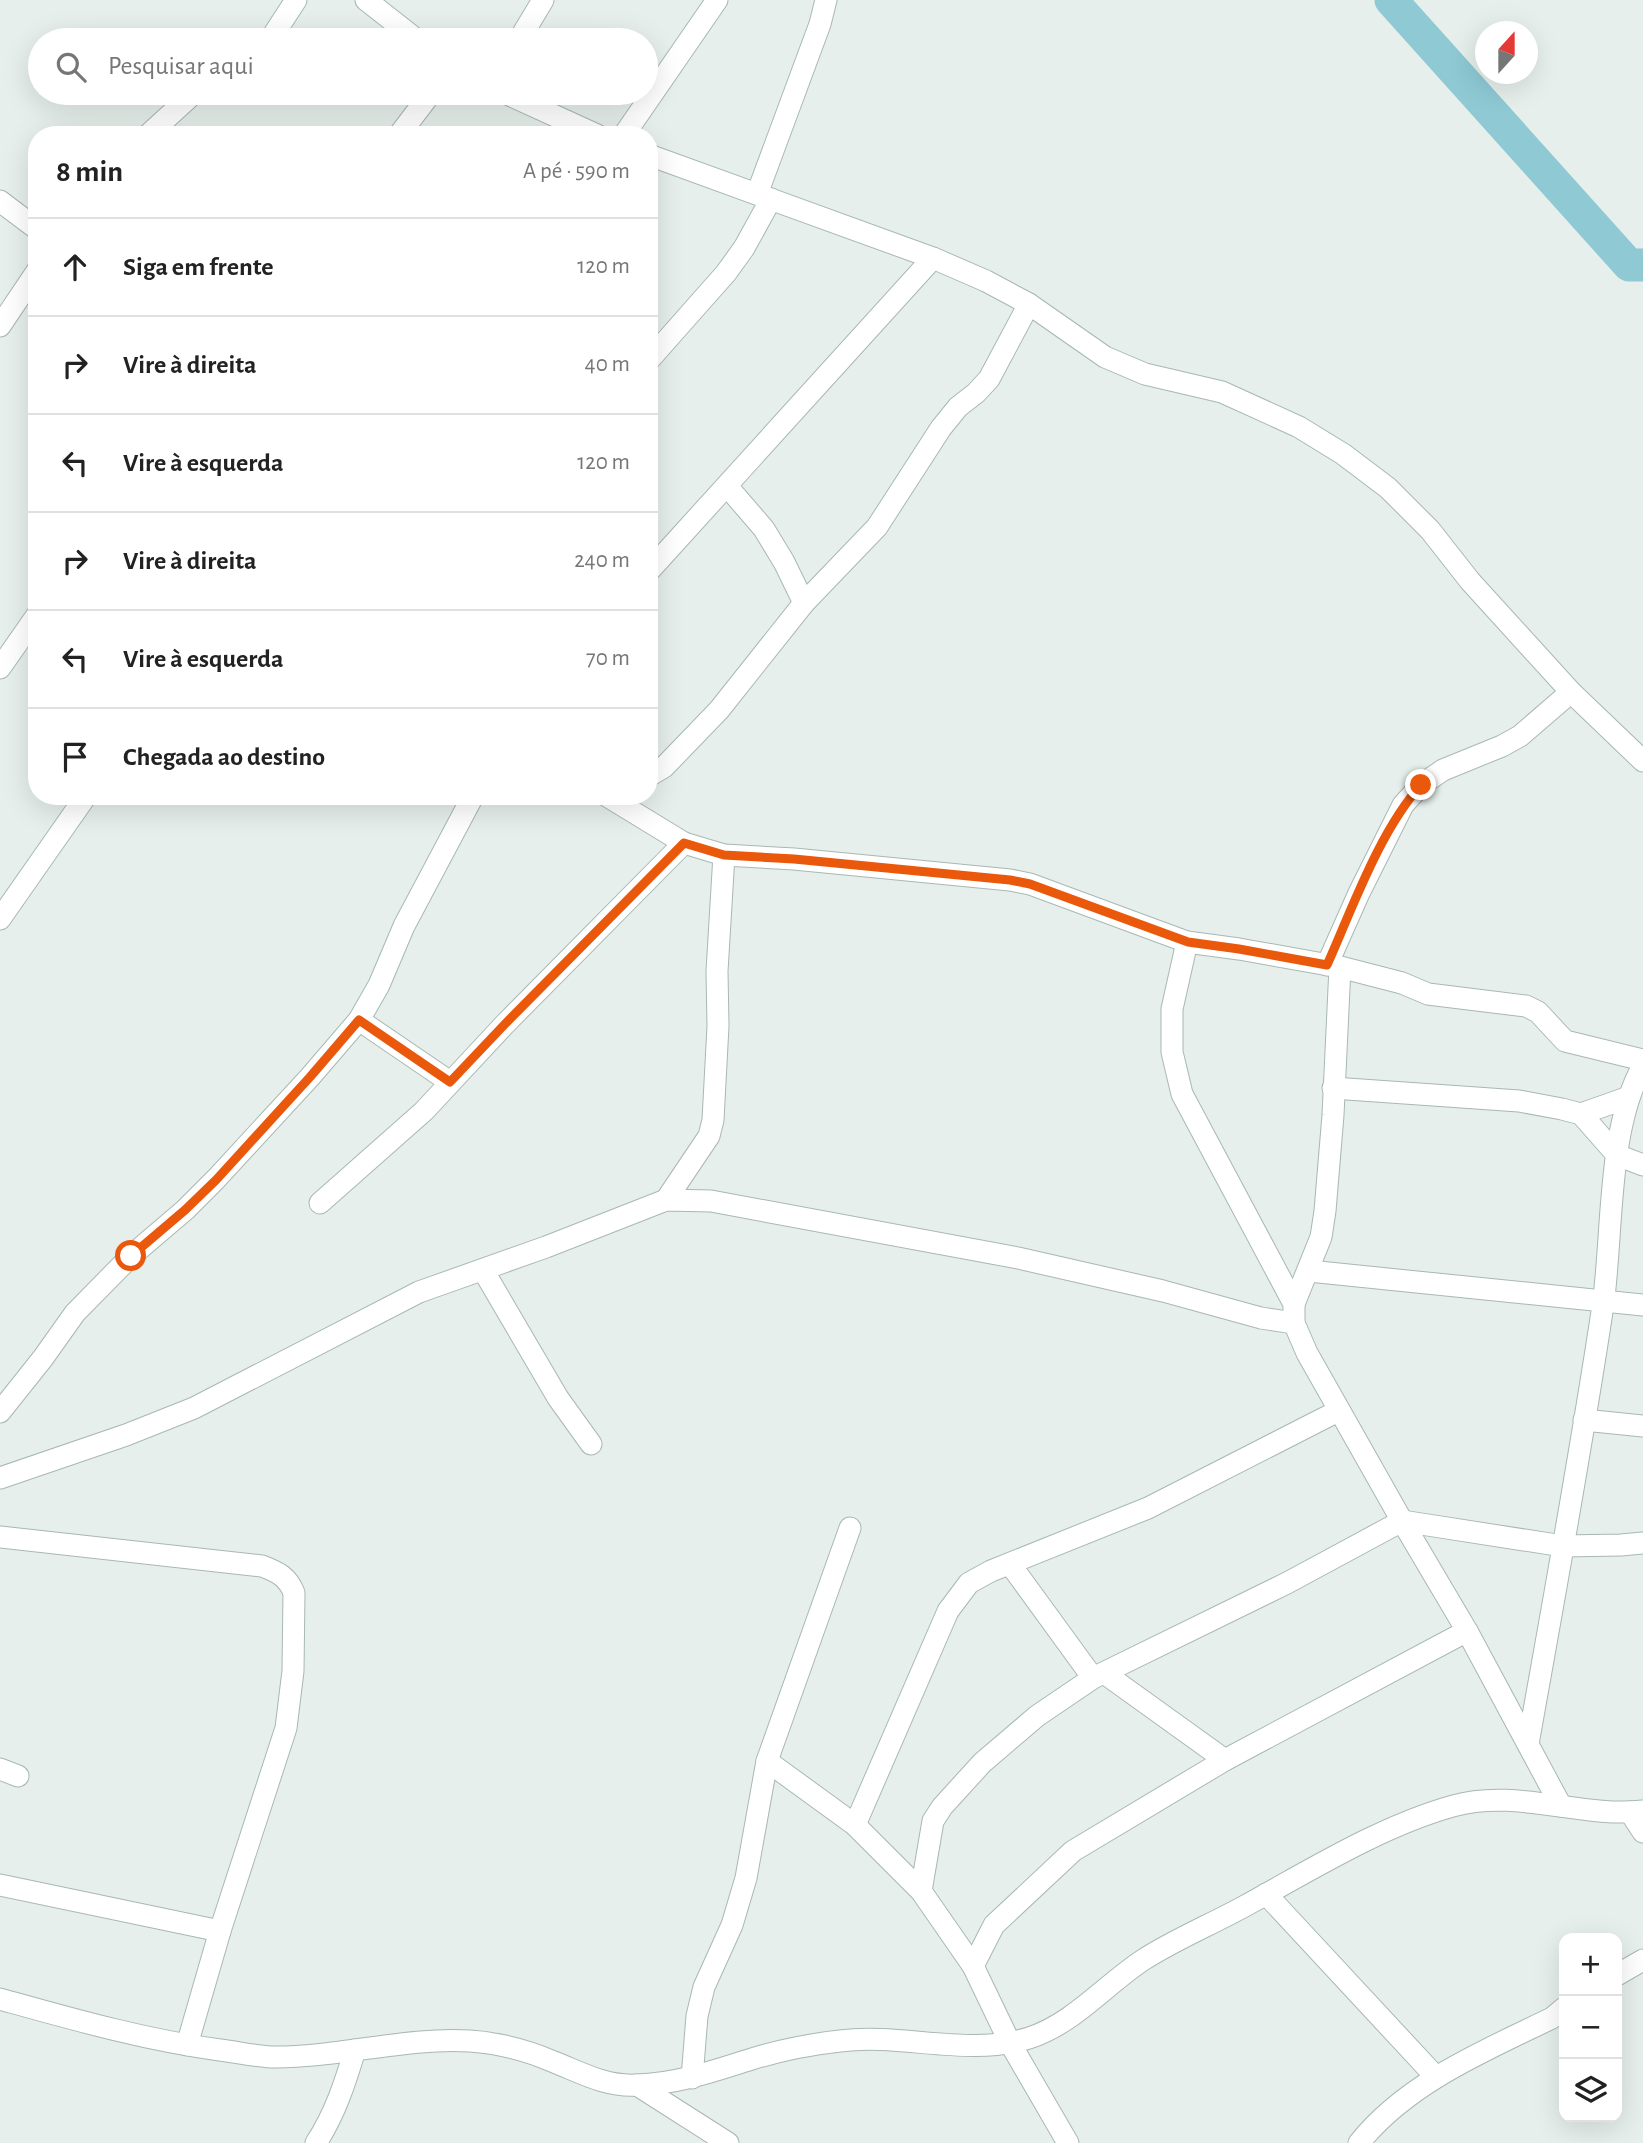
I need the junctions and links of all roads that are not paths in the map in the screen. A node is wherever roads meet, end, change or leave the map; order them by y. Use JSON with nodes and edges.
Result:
{"nodes":[{"id":1,"x":296,"y":0,"type":"edge"},
{"id":2,"x":366,"y":0,"type":"edge"},
{"id":3,"x":543,"y":0,"type":"edge"},
{"id":4,"x":717,"y":0,"type":"edge"},
{"id":5,"x":826,"y":0,"type":"edge"},
{"id":6,"x":278,"y":28,"type":"edge"},
{"id":7,"x":401,"y":28,"type":"edge"},
{"id":8,"x":526,"y":28,"type":"edge"},
{"id":9,"x":658,"y":86,"type":"edge"},
{"id":10,"x":181,"y":105,"type":"edge"},
{"id":11,"x":422,"y":105,"type":"edge"},
{"id":12,"x":531,"y":105,"type":"edge"},
{"id":13,"x":645,"y":105,"type":"edge"},
{"id":14,"x":158,"y":126,"type":"edge"},
{"id":15,"x":405,"y":126,"type":"edge"},
{"id":16,"x":577,"y":126,"type":"edge"},
{"id":17,"x":630,"y":126,"type":"edge"},
{"id":18,"x":658,"y":158,"type":"edge"},
{"id":19,"x":764,"y":197,"type":"junction"},
{"id":20,"x":0,"y":201,"type":"edge"},
{"id":21,"x":28,"y":222,"type":"edge"},
{"id":22,"x":933,"y":258,"type":"junction"},
{"id":23,"x":28,"y":284,"type":"edge"},
{"id":24,"x":1029,"y":304,"type":"junction"},
{"id":25,"x":0,"y":326,"type":"edge"},
{"id":26,"x":658,"y":350,"type":"edge"},
{"id":27,"x":727,"y":485,"type":"junction"},
{"id":28,"x":658,"y":560,"type":"edge"},
{"id":29,"x":804,"y":603,"type":"junction"},
{"id":30,"x":28,"y":630,"type":"edge"},
{"id":31,"x":0,"y":668,"type":"edge"},
{"id":32,"x":1571,"y":692,"type":"junction"},
{"id":33,"x":1643,"y":761,"type":"edge"},
{"id":34,"x":658,"y":771,"type":"edge"},
{"id":35,"x":80,"y":805,"type":"edge"},
{"id":36,"x":468,"y":805,"type":"edge"},
{"id":37,"x":622,"y":805,"type":"edge"},
{"id":38,"x":684,"y":843,"type":"junction"},
{"id":39,"x":724,"y":855,"type":"junction"},
{"id":40,"x":0,"y":919,"type":"edge"},
{"id":41,"x":1188,"y":942,"type":"junction"},
{"id":42,"x":1334,"y":966,"type":"junction"},
{"id":43,"x":359,"y":1020,"type":"junction"},
{"id":44,"x":1643,"y":1060,"type":"edge"},
{"id":45,"x":1643,"y":1066,"type":"edge"},
{"id":46,"x":450,"y":1082,"type":"junction"},
{"id":47,"x":1333,"y":1088,"type":"junction"},
{"id":48,"x":1629,"y":1097,"type":"junction"},
{"id":49,"x":1581,"y":1114,"type":"junction"},
{"id":50,"x":1617,"y":1155,"type":"junction"},
{"id":51,"x":1643,"y":1165,"type":"edge"},
{"id":52,"x":666,"y":1200,"type":"junction"},
{"id":53,"x":320,"y":1203,"type":"dead end"},
{"id":54,"x":483,"y":1270,"type":"junction"},
{"id":55,"x":1309,"y":1271,"type":"junction"},
{"id":56,"x":1603,"y":1301,"type":"junction"},
{"id":57,"x":1643,"y":1305,"type":"edge"},
{"id":58,"x":1294,"y":1313,"type":"junction"},
{"id":59,"x":1338,"y":1411,"type":"junction"},
{"id":60,"x":0,"y":1412,"type":"edge"},
{"id":61,"x":1584,"y":1420,"type":"junction"},
{"id":62,"x":1643,"y":1426,"type":"edge"},
{"id":63,"x":591,"y":1444,"type":"dead end"},
{"id":64,"x":0,"y":1478,"type":"edge"},
{"id":65,"x":1402,"y":1521,"type":"junction"},
{"id":66,"x":850,"y":1528,"type":"dead end"},
{"id":67,"x":0,"y":1537,"type":"edge"},
{"id":68,"x":1643,"y":1542,"type":"edge"},
{"id":69,"x":1563,"y":1546,"type":"junction"},
{"id":70,"x":1010,"y":1564,"type":"junction"},
{"id":71,"x":1467,"y":1631,"type":"junction"},
{"id":72,"x":1099,"y":1675,"type":"junction"},
{"id":73,"x":1528,"y":1744,"type":"junction"},
{"id":74,"x":1225,"y":1760,"type":"junction"},
{"id":75,"x":767,"y":1761,"type":"junction"},
{"id":76,"x":1561,"y":1805,"type":"junction"},
{"id":77,"x":1637,"y":1811,"type":"edge"},
{"id":78,"x":855,"y":1825,"type":"junction"},
{"id":79,"x":1643,"y":1832,"type":"edge"},
{"id":80,"x":0,"y":1885,"type":"edge"},
{"id":81,"x":920,"y":1891,"type":"junction"},
{"id":82,"x":1266,"y":1894,"type":"junction"},
{"id":83,"x":219,"y":1931,"type":"junction"},
{"id":84,"x":1643,"y":1960,"type":"edge"},
{"id":85,"x":973,"y":1966,"type":"junction"},
{"id":86,"x":1622,"y":1972,"type":"edge"},
{"id":87,"x":0,"y":1999,"type":"edge"},
{"id":88,"x":1559,"y":2012,"type":"edge"},
{"id":89,"x":1010,"y":2043,"type":"junction"},
{"id":90,"x":187,"y":2045,"type":"junction"},
{"id":91,"x":355,"y":2050,"type":"junction"},
{"id":92,"x":1436,"y":2077,"type":"junction"},
{"id":93,"x":692,"y":2078,"type":"junction"},
{"id":94,"x":638,"y":2085,"type":"junction"},
{"id":95,"x":317,"y":2143,"type":"edge"},
{"id":96,"x":728,"y":2143,"type":"edge"},
{"id":97,"x":1068,"y":2143,"type":"edge"},
{"id":98,"x":1359,"y":2143,"type":"edge"}],
"edges":[{"from":1,"to":6,"type":"street"},
{"from":2,"to":7,"type":"street"},
{"from":3,"to":8,"type":"street"},
{"from":4,"to":9,"type":"street"},
{"from":5,"to":19,"type":"street"},
{"from":10,"to":14,"type":"street"},
{"from":11,"to":15,"type":"street"},
{"from":12,"to":16,"type":"street"},
{"from":13,"to":17,"type":"street"},
{"from":18,"to":19,"type":"street"},
{"from":19,"to":22,"type":"street"},
{"from":19,"to":26,"type":"street"},
{"from":20,"to":21,"type":"street"},
{"from":22,"to":24,"type":"street"},
{"from":22,"to":27,"type":"street"},
{"from":23,"to":25,"type":"street"},
{"from":24,"to":29,"type":"street"},
{"from":24,"to":32,"type":"street"},
{"from":27,"to":28,"type":"street"},
{"from":27,"to":29,"type":"street"},
{"from":29,"to":34,"type":"street"},
{"from":30,"to":31,"type":"street"},
{"from":32,"to":33,"type":"street"},
{"from":32,"to":42,"type":"street"},
{"from":35,"to":40,"type":"street"},
{"from":36,"to":43,"type":"street"},
{"from":37,"to":38,"type":"street"},
{"from":38,"to":39,"type":"street"},
{"from":38,"to":46,"type":"street"},
{"from":39,"to":41,"type":"street"},
{"from":39,"to":52,"type":"street"},
{"from":41,"to":42,"type":"street"},
{"from":41,"to":58,"type":"street"},
{"from":42,"to":44,"type":"street"},
{"from":42,"to":47,"type":"street"},
{"from":43,"to":46,"type":"street"},
{"from":43,"to":60,"type":"street"},
{"from":45,"to":48,"type":"street"},
{"from":46,"to":53,"type":"street"},
{"from":47,"to":49,"type":"street"},
{"from":47,"to":55,"type":"street"},
{"from":48,"to":49,"type":"street"},
{"from":48,"to":50,"type":"street"},
{"from":49,"to":50,"type":"street"},
{"from":50,"to":51,"type":"street"},
{"from":50,"to":56,"type":"street"},
{"from":52,"to":54,"type":"street"},
{"from":52,"to":58,"type":"street"},
{"from":54,"to":63,"type":"street"},
{"from":54,"to":64,"type":"street"},
{"from":55,"to":56,"type":"street"},
{"from":55,"to":58,"type":"street"},
{"from":56,"to":57,"type":"street"},
{"from":56,"to":61,"type":"street"},
{"from":58,"to":59,"type":"street"},
{"from":59,"to":65,"type":"street"},
{"from":59,"to":70,"type":"street"},
{"from":61,"to":62,"type":"street"},
{"from":61,"to":69,"type":"street"},
{"from":65,"to":69,"type":"street"},
{"from":65,"to":71,"type":"street"},
{"from":65,"to":72,"type":"street"},
{"from":66,"to":75,"type":"street"},
{"from":67,"to":83,"type":"street"},
{"from":68,"to":69,"type":"street"},
{"from":69,"to":73,"type":"street"},
{"from":70,"to":72,"type":"street"},
{"from":70,"to":78,"type":"street"},
{"from":71,"to":73,"type":"street"},
{"from":71,"to":74,"type":"street"},
{"from":72,"to":74,"type":"street"},
{"from":72,"to":81,"type":"street"},
{"from":73,"to":76,"type":"street"},
{"from":74,"to":85,"type":"street"},
{"from":75,"to":78,"type":"street"},
{"from":75,"to":93,"type":"street"},
{"from":76,"to":77,"type":"street"},
{"from":76,"to":82,"type":"street"},
{"from":77,"to":79,"type":"street"},
{"from":78,"to":81,"type":"street"},
{"from":80,"to":83,"type":"street"},
{"from":81,"to":85,"type":"street"},
{"from":82,"to":89,"type":"street"},
{"from":82,"to":92,"type":"street"},
{"from":83,"to":90,"type":"street"},
{"from":84,"to":86,"type":"street"},
{"from":85,"to":89,"type":"street"},
{"from":87,"to":90,"type":"street"},
{"from":88,"to":92,"type":"street"},
{"from":89,"to":93,"type":"street"},
{"from":89,"to":97,"type":"street"},
{"from":90,"to":91,"type":"street"},
{"from":91,"to":94,"type":"street"},
{"from":91,"to":95,"type":"street"},
{"from":92,"to":98,"type":"street"},
{"from":93,"to":94,"type":"street"},
{"from":94,"to":96,"type":"street"}]}
